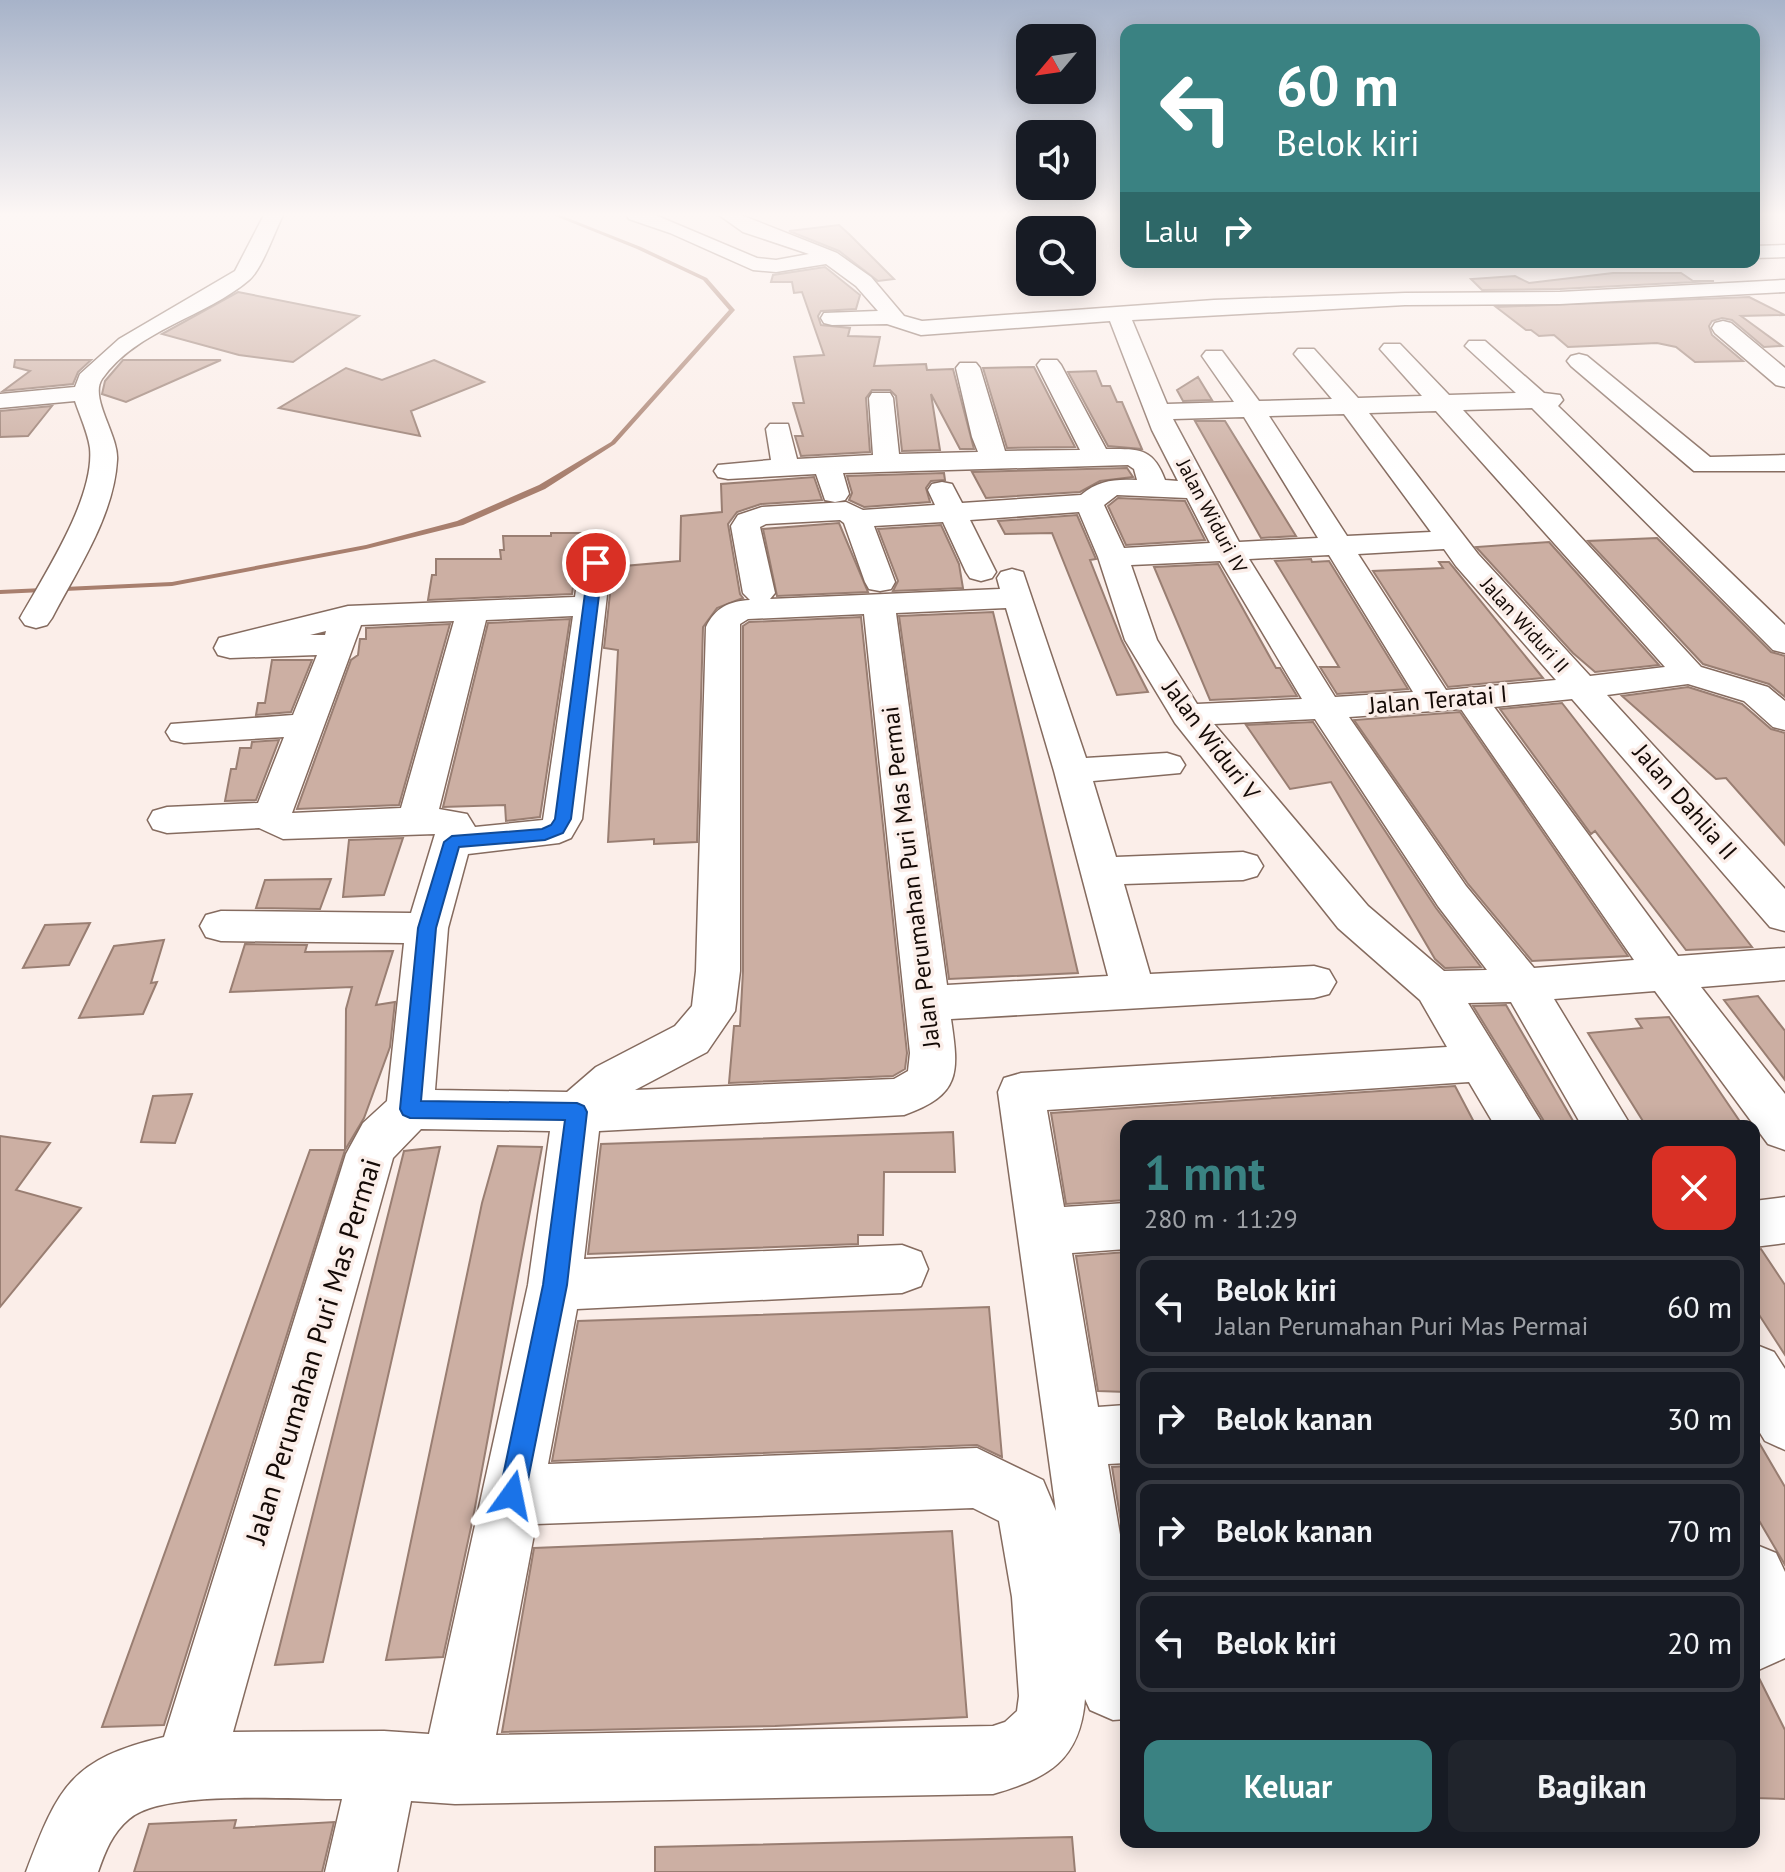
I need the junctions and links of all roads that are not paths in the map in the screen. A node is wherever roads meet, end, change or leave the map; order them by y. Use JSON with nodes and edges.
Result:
{"nodes":[{"id":1,"x":199,"y":302,"type":"edge"},
{"id":2,"x":885,"y":302,"type":"edge"},
{"id":3,"x":1336,"y":302,"type":"edge"},
{"id":4,"x":1118,"y":313,"type":"junction"},
{"id":5,"x":893,"y":317,"type":"junction"},
{"id":6,"x":832,"y":318,"type":"dead end"},
{"id":7,"x":1723,"y":328,"type":"dead end"},
{"id":8,"x":1477,"y":346,"type":"dead end"},
{"id":9,"x":1392,"y":349,"type":"dead end"},
{"id":10,"x":1306,"y":354,"type":"dead end"},
{"id":11,"x":1214,"y":356,"type":"dead end"},
{"id":12,"x":1579,"y":361,"type":"dead end"},
{"id":13,"x":1049,"y":365,"type":"dead end"},
{"id":14,"x":968,"y":368,"type":"dead end"},
{"id":15,"x":1785,"y":380,"type":"edge"},
{"id":16,"x":85,"y":393,"type":"junction"},
{"id":17,"x":881,"y":398,"type":"dead end"},
{"id":18,"x":1660,"y":398,"type":"dead end"},
{"id":19,"x":1623,"y":399,"type":"junction"},
{"id":20,"x":1538,"y":400,"type":"junction"},
{"id":21,"x":0,"y":401,"type":"edge"},
{"id":22,"x":1441,"y":403,"type":"junction"},
{"id":23,"x":1351,"y":406,"type":"junction"},
{"id":24,"x":1252,"y":409,"type":"junction"},
{"id":25,"x":1158,"y":412,"type":"junction"},
{"id":26,"x":779,"y":429,"type":"dead end"},
{"id":27,"x":1097,"y":457,"type":"junction"},
{"id":28,"x":995,"y":459,"type":"junction"},
{"id":29,"x":928,"y":463,"type":"junction"},
{"id":30,"x":1785,"y":463,"type":"edge"},
{"id":31,"x":887,"y":464,"type":"junction"},
{"id":32,"x":827,"y":465,"type":"junction"},
{"id":33,"x":785,"y":467,"type":"junction"},
{"id":34,"x":728,"y":471,"type":"dead end"},
{"id":35,"x":1154,"y":488,"type":"junction"},
{"id":36,"x":1198,"y":490,"type":"junction"},
{"id":37,"x":1089,"y":503,"type":"junction"},
{"id":38,"x":953,"y":511,"type":"junction"},
{"id":39,"x":848,"y":515,"type":"junction"},
{"id":40,"x":598,"y":541,"type":"dead end"},
{"id":41,"x":1339,"y":548,"type":"junction"},
{"id":42,"x":1460,"y":550,"type":"junction"},
{"id":43,"x":1229,"y":551,"type":"junction"},
{"id":44,"x":1113,"y":557,"type":"junction"},
{"id":45,"x":1003,"y":583,"type":"junction"},
{"id":46,"x":879,"y":593,"type":"junction"},
{"id":47,"x":750,"y":602,"type":"junction"},
{"id":48,"x":591,"y":606,"type":"junction"},
{"id":49,"x":473,"y":610,"type":"junction"},
{"id":50,"x":38,"y":615,"type":"dead end"},
{"id":51,"x":1785,"y":643,"type":"edge"},
{"id":52,"x":1689,"y":674,"type":"junction"},
{"id":53,"x":1584,"y":689,"type":"junction"},
{"id":54,"x":1453,"y":699,"type":"junction"},
{"id":55,"x":1326,"y":709,"type":"junction"},
{"id":56,"x":1187,"y":715,"type":"junction"},
{"id":57,"x":1785,"y":719,"type":"edge"},
{"id":58,"x":306,"y":725,"type":"junction"},
{"id":59,"x":184,"y":732,"type":"dead end"},
{"id":60,"x":1167,"y":765,"type":"dead end"},
{"id":61,"x":1072,"y":771,"type":"junction"},
{"id":62,"x":272,"y":815,"type":"junction"},
{"id":63,"x":167,"y":820,"type":"dead end"},
{"id":64,"x":435,"y":831,"type":"junction"},
{"id":65,"x":1243,"y":866,"type":"dead end"},
{"id":66,"x":1101,"y":871,"type":"junction"},
{"id":67,"x":1785,"y":916,"type":"edge"},
{"id":68,"x":221,"y":926,"type":"dead end"},
{"id":69,"x":427,"y":928,"type":"junction"},
{"id":70,"x":1785,"y":964,"type":"edge"},
{"id":71,"x":1666,"y":973,"type":"junction"},
{"id":72,"x":1314,"y":982,"type":"dead end"},
{"id":73,"x":1523,"y":985,"type":"junction"},
{"id":74,"x":1435,"y":988,"type":"junction"},
{"id":75,"x":1134,"y":993,"type":"junction"},
{"id":76,"x":927,"y":1003,"type":"junction"},
{"id":77,"x":1481,"y":1063,"type":"junction"},
{"id":78,"x":410,"y":1109,"type":"junction"},
{"id":79,"x":577,"y":1112,"type":"junction"},
{"id":80,"x":1516,"y":1120,"type":"edge"},
{"id":81,"x":1603,"y":1120,"type":"edge"},
{"id":82,"x":1785,"y":1130,"type":"edge"},
{"id":83,"x":1785,"y":1220,"type":"edge"},
{"id":84,"x":1760,"y":1223,"type":"edge"},
{"id":85,"x":1120,"y":1226,"type":"edge"},
{"id":86,"x":1043,"y":1232,"type":"junction"},
{"id":87,"x":902,"y":1269,"type":"dead end"},
{"id":88,"x":555,"y":1285,"type":"junction"},
{"id":89,"x":1760,"y":1381,"type":"edge"},
{"id":90,"x":1785,"y":1421,"type":"edge"},
{"id":91,"x":1100,"y":1436,"type":"edge"},
{"id":92,"x":512,"y":1495,"type":"junction"},
{"id":93,"x":1760,"y":1588,"type":"edge"},
{"id":94,"x":1760,"y":1637,"type":"edge"},
{"id":95,"x":1120,"y":1686,"type":"edge"},
{"id":96,"x":384,"y":1765,"type":"junction"},
{"id":97,"x":189,"y":1766,"type":"junction"},
{"id":98,"x":455,"y":1770,"type":"junction"},
{"id":99,"x":62,"y":1872,"type":"edge"},
{"id":100,"x":361,"y":1872,"type":"edge"}],
"edges":[{"from":1,"to":16,"type":"street"},
{"from":2,"to":5,"type":"street"},
{"from":3,"to":4,"type":"street"},
{"from":4,"to":5,"type":"street"},
{"from":4,"to":25,"type":"street","name":"Jalan Widuri IV"},
{"from":5,"to":6,"type":"street"},
{"from":7,"to":15,"type":"street"},
{"from":8,"to":20,"type":"street"},
{"from":9,"to":22,"type":"street"},
{"from":10,"to":23,"type":"street","name":"Jalan Widuri II"},
{"from":11,"to":24,"type":"street"},
{"from":12,"to":19,"type":"street"},
{"from":13,"to":27,"type":"street"},
{"from":14,"to":28,"type":"street"},
{"from":16,"to":21,"type":"street"},
{"from":16,"to":50,"type":"street"},
{"from":17,"to":31,"type":"street"},
{"from":18,"to":19,"type":"street"},
{"from":19,"to":20,"type":"street"},
{"from":19,"to":30,"type":"street"},
{"from":20,"to":22,"type":"street"},
{"from":20,"to":51,"type":"street"},
{"from":22,"to":23,"type":"street"},
{"from":22,"to":52,"type":"street"},
{"from":23,"to":24,"type":"street"},
{"from":23,"to":42,"type":"street","name":"Jalan Widuri II"},
{"from":24,"to":25,"type":"street"},
{"from":24,"to":41,"type":"street"},
{"from":25,"to":36,"type":"street","name":"Jalan Widuri IV"},
{"from":26,"to":33,"type":"street"},
{"from":27,"to":28,"type":"street"},
{"from":27,"to":35,"type":"street"},
{"from":28,"to":29,"type":"street"},
{"from":29,"to":31,"type":"street"},
{"from":29,"to":38,"type":"street"},
{"from":31,"to":32,"type":"street"},
{"from":32,"to":33,"type":"street"},
{"from":32,"to":39,"type":"street","name":"Jalan Perumahan Puri Mas Permai"},
{"from":33,"to":34,"type":"street"},
{"from":35,"to":36,"type":"street"},
{"from":35,"to":37,"type":"street"},
{"from":36,"to":43,"type":"street","name":"Jalan Widuri IV"},
{"from":37,"to":38,"type":"street"},
{"from":37,"to":44,"type":"street","name":"Jalan Widuri V"},
{"from":38,"to":39,"type":"street"},
{"from":38,"to":45,"type":"street"},
{"from":39,"to":46,"type":"street","name":"Jalan Perumahan Puri Mas Permai"},
{"from":39,"to":47,"type":"street"},
{"from":40,"to":48,"type":"street"},
{"from":41,"to":42,"type":"street"},
{"from":41,"to":43,"type":"street"},
{"from":41,"to":54,"type":"street"},
{"from":42,"to":53,"type":"street","name":"Jalan Widuri II"},
{"from":43,"to":44,"type":"street"},
{"from":43,"to":55,"type":"street","name":"Jalan Widuri IV"},
{"from":44,"to":56,"type":"street","name":"Jalan Widuri V"},
{"from":45,"to":46,"type":"street"},
{"from":45,"to":61,"type":"street"},
{"from":46,"to":47,"type":"street"},
{"from":46,"to":76,"type":"street","name":"Jalan Perumahan Puri Mas Permai"},
{"from":47,"to":79,"type":"street"},
{"from":48,"to":49,"type":"street"},
{"from":48,"to":64,"type":"street"},
{"from":49,"to":58,"type":"street"},
{"from":49,"to":64,"type":"street"},
{"from":52,"to":53,"type":"street","name":"Jalan Teratai I"},
{"from":52,"to":57,"type":"street"},
{"from":53,"to":54,"type":"street","name":"Jalan Teratai I"},
{"from":53,"to":67,"type":"street","name":"Jalan Dahlia II"},
{"from":54,"to":55,"type":"street","name":"Jalan Teratai I"},
{"from":54,"to":71,"type":"street"},
{"from":55,"to":56,"type":"street","name":"Jalan Teratai I"},
{"from":55,"to":73,"type":"street","name":"Jalan Widuri IV"},
{"from":56,"to":74,"type":"street","name":"Jalan Widuri V"},
{"from":58,"to":59,"type":"street"},
{"from":58,"to":62,"type":"street"},
{"from":60,"to":61,"type":"street"},
{"from":61,"to":66,"type":"street"},
{"from":62,"to":63,"type":"street"},
{"from":62,"to":64,"type":"street"},
{"from":64,"to":69,"type":"street"},
{"from":65,"to":66,"type":"street"},
{"from":66,"to":75,"type":"street"},
{"from":68,"to":69,"type":"street"},
{"from":69,"to":78,"type":"street"},
{"from":70,"to":71,"type":"street"},
{"from":71,"to":73,"type":"street"},
{"from":71,"to":82,"type":"street"},
{"from":72,"to":75,"type":"street"},
{"from":73,"to":74,"type":"street"},
{"from":73,"to":81,"type":"street","name":"Jalan Widuri IV"},
{"from":74,"to":77,"type":"street","name":"Jalan Widuri V"},
{"from":75,"to":76,"type":"street"},
{"from":76,"to":79,"type":"street","name":"Jalan Perumahan Puri Mas Permai"},
{"from":77,"to":80,"type":"street","name":"Jalan Widuri V"},
{"from":77,"to":86,"type":"street"},
{"from":78,"to":79,"type":"street","name":"Jalan Perumahan Puri Mas Permai"},
{"from":78,"to":97,"type":"street","name":"Jalan Perumahan Puri Mas Permai"},
{"from":79,"to":88,"type":"street"},
{"from":83,"to":84,"type":"street"},
{"from":85,"to":86,"type":"street"},
{"from":86,"to":91,"type":"street"},
{"from":87,"to":88,"type":"street"},
{"from":88,"to":92,"type":"street"},
{"from":89,"to":90,"type":"street"},
{"from":91,"to":95,"type":"street"},
{"from":92,"to":98,"type":"street"},
{"from":92,"to":98,"type":"street"},
{"from":93,"to":94,"type":"street"},
{"from":96,"to":97,"type":"street"},
{"from":96,"to":98,"type":"street"},
{"from":96,"to":100,"type":"street"},
{"from":97,"to":99,"type":"street"}]}
